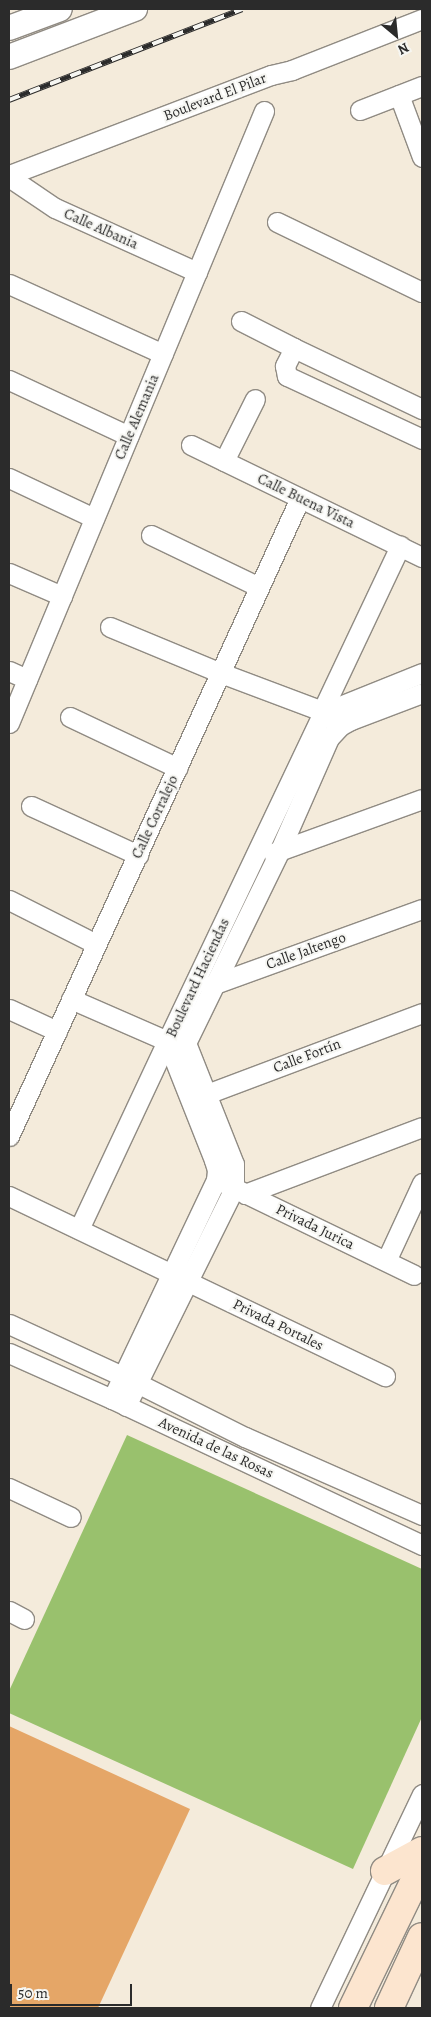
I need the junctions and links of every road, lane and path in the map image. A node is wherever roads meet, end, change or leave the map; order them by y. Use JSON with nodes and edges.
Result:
{"nodes":[{"id":1,"x":60,"y":9,"type":"edge"},
{"id":2,"x":135,"y":9,"type":"edge"},
{"id":3,"x":422,"y":19,"type":"edge"},
{"id":4,"x":9,"y":28,"type":"edge"},
{"id":5,"x":9,"y":56,"type":"edge"},
{"id":6,"x":422,"y":86,"type":"edge"},
{"id":7,"x":399,"y":95,"type":"junction"},
{"id":8,"x":360,"y":110,"type":"dead end"},
{"id":9,"x":264,"y":111,"type":"dead end"},
{"id":10,"x":422,"y":157,"type":"edge"},
{"id":11,"x":9,"y":176,"type":"edge"},
{"id":12,"x":277,"y":222,"type":"dead end"},
{"id":13,"x":197,"y":272,"type":"junction"},
{"id":14,"x":9,"y":284,"type":"edge"},
{"id":15,"x":422,"y":292,"type":"edge"},
{"id":16,"x":241,"y":321,"type":"dead end"},
{"id":17,"x":294,"y":348,"type":"junction"},
{"id":18,"x":163,"y":354,"type":"junction"},
{"id":19,"x":9,"y":380,"type":"edge"},
{"id":20,"x":255,"y":399,"type":"dead end"},
{"id":21,"x":422,"y":409,"type":"edge"},
{"id":22,"x":129,"y":436,"type":"junction"},
{"id":23,"x":422,"y":439,"type":"edge"},
{"id":24,"x":191,"y":445,"type":"dead end"},
{"id":25,"x":224,"y":461,"type":"junction"},
{"id":26,"x":9,"y":478,"type":"edge"},
{"id":27,"x":300,"y":498,"type":"junction"},
{"id":28,"x":94,"y":518,"type":"junction"},
{"id":29,"x":150,"y":535,"type":"dead end"},
{"id":30,"x":400,"y":546,"type":"junction"},
{"id":31,"x":422,"y":557,"type":"edge"},
{"id":32,"x":9,"y":573,"type":"edge"},
{"id":33,"x":259,"y":587,"type":"junction"},
{"id":34,"x":62,"y":596,"type":"junction"},
{"id":35,"x":110,"y":627,"type":"dead end"},
{"id":36,"x":9,"y":671,"type":"edge"},
{"id":37,"x":221,"y":673,"type":"junction"},
{"id":38,"x":422,"y":673,"type":"edge"},
{"id":39,"x":27,"y":679,"type":"junction"},
{"id":40,"x":422,"y":693,"type":"edge"},
{"id":41,"x":323,"y":712,"type":"junction"},
{"id":42,"x":70,"y":717,"type":"dead end"},
{"id":43,"x":9,"y":723,"type":"edge"},
{"id":44,"x":340,"y":726,"type":"junction"},
{"id":45,"x":178,"y":768,"type":"junction"},
{"id":46,"x":422,"y":799,"type":"edge"},
{"id":47,"x":30,"y":806,"type":"dead end"},
{"id":48,"x":278,"y":852,"type":"junction"},
{"id":49,"x":138,"y":855,"type":"junction"},
{"id":50,"x":252,"y":859,"type":"junction"},
{"id":51,"x":9,"y":900,"type":"edge"},
{"id":52,"x":422,"y":909,"type":"edge"},
{"id":53,"x":96,"y":944,"type":"junction"},
{"id":54,"x":216,"y":984,"type":"junction"},
{"id":55,"x":190,"y":993,"type":"junction"},
{"id":56,"x":71,"y":999,"type":"junction"},
{"id":57,"x":9,"y":1009,"type":"edge"},
{"id":58,"x":422,"y":1013,"type":"edge"},
{"id":59,"x":57,"y":1031,"type":"junction"},
{"id":60,"x":167,"y":1041,"type":"junction"},
{"id":61,"x":186,"y":1043,"type":"junction"},
{"id":62,"x":199,"y":1097,"type":"junction"},
{"id":63,"x":422,"y":1127,"type":"edge"},
{"id":64,"x":9,"y":1136,"type":"edge"},
{"id":65,"x":216,"y":1180,"type":"junction"},
{"id":66,"x":422,"y":1183,"type":"edge"},
{"id":67,"x":240,"y":1191,"type":"junction"},
{"id":68,"x":9,"y":1196,"type":"edge"},
{"id":69,"x":79,"y":1229,"type":"junction"},
{"id":70,"x":386,"y":1261,"type":"junction"},
{"id":71,"x":414,"y":1275,"type":"dead end"},
{"id":72,"x":179,"y":1277,"type":"junction"},
{"id":73,"x":9,"y":1324,"type":"edge"},
{"id":74,"x":9,"y":1353,"type":"edge"},
{"id":75,"x":385,"y":1376,"type":"dead end"},
{"id":76,"x":130,"y":1380,"type":"junction"},
{"id":77,"x":119,"y":1402,"type":"junction"},
{"id":78,"x":9,"y":1488,"type":"edge"},
{"id":79,"x":422,"y":1515,"type":"edge"},
{"id":80,"x":71,"y":1516,"type":"dead end"},
{"id":81,"x":422,"y":1545,"type":"edge"},
{"id":82,"x":422,"y":1794,"type":"edge"},
{"id":83,"x":422,"y":1851,"type":"edge"},
{"id":84,"x":422,"y":1866,"type":"edge"},
{"id":85,"x":385,"y":1871,"type":"junction"},
{"id":86,"x":422,"y":1937,"type":"edge"},
{"id":87,"x":320,"y":2008,"type":"edge"},
{"id":88,"x":353,"y":2008,"type":"edge"},
{"id":89,"x":389,"y":2008,"type":"edge"}],
"edges":[{"from":1,"to":4,"type":"street"},
{"from":2,"to":5,"type":"street"},
{"from":3,"to":11,"type":"street","name":"Boulevard El Pilar"},
{"from":6,"to":7,"type":"street"},
{"from":7,"to":8,"type":"street"},
{"from":7,"to":10,"type":"street"},
{"from":9,"to":13,"type":"street","name":"Calle Alemania"},
{"from":11,"to":13,"type":"street","name":"Calle Albania"},
{"from":12,"to":15,"type":"street"},
{"from":13,"to":18,"type":"street","name":"Calle Alemania"},
{"from":14,"to":18,"type":"street"},
{"from":16,"to":17,"type":"street"},
{"from":17,"to":21,"type":"street"},
{"from":17,"to":23,"type":"street"},
{"from":18,"to":22,"type":"street","name":"Calle Alemania"},
{"from":19,"to":22,"type":"street"},
{"from":20,"to":25,"type":"street"},
{"from":22,"to":28,"type":"street","name":"Calle Alemania"},
{"from":24,"to":25,"type":"street","name":"Calle Buena Vista"},
{"from":25,"to":27,"type":"street","name":"Calle Buena Vista"},
{"from":26,"to":28,"type":"street"},
{"from":27,"to":30,"type":"street","name":"Calle Buena Vista"},
{"from":27,"to":33,"type":"street","name":"Calle Corralejo"},
{"from":28,"to":34,"type":"street","name":"Calle Alemania"},
{"from":29,"to":33,"type":"street"},
{"from":30,"to":31,"type":"street","name":"Calle Buena Vista"},
{"from":30,"to":41,"type":"street","name":"Boulevard Haciendas"},
{"from":32,"to":34,"type":"street"},
{"from":33,"to":37,"type":"street","name":"Calle Corralejo"},
{"from":34,"to":39,"type":"street","name":"Calle Alemania"},
{"from":35,"to":37,"type":"street"},
{"from":36,"to":39,"type":"street"},
{"from":37,"to":41,"type":"street"},
{"from":37,"to":45,"type":"street","name":"Calle Corralejo"},
{"from":38,"to":41,"type":"street"},
{"from":39,"to":43,"type":"street","name":"Calle Alemania"},
{"from":40,"to":44,"type":"street"},
{"from":41,"to":44,"type":"street"},
{"from":41,"to":50,"type":"street","name":"Boulevard Haciendas"},
{"from":42,"to":45,"type":"street"},
{"from":44,"to":48,"type":"street","name":"Boulevard Haciendas"},
{"from":45,"to":49,"type":"street","name":"Calle Corralejo"},
{"from":46,"to":48,"type":"street"},
{"from":47,"to":49,"type":"street"},
{"from":48,"to":50,"type":"street"},
{"from":48,"to":54,"type":"street","name":"Boulevard Haciendas"},
{"from":49,"to":53,"type":"street","name":"Calle Corralejo"},
{"from":50,"to":55,"type":"street","name":"Boulevard Haciendas"},
{"from":51,"to":53,"type":"street"},
{"from":52,"to":54,"type":"street","name":"Calle Jaltengo"},
{"from":53,"to":56,"type":"street","name":"Calle Corralejo"},
{"from":54,"to":55,"type":"street","name":"Calle Jaltengo"},
{"from":54,"to":61,"type":"street","name":"Boulevard Haciendas"},
{"from":55,"to":60,"type":"street","name":"Boulevard Haciendas"},
{"from":56,"to":59,"type":"street","name":"Calle Corralejo"},
{"from":56,"to":60,"type":"street"},
{"from":57,"to":59,"type":"street"},
{"from":58,"to":62,"type":"street","name":"Calle Fortín"},
{"from":59,"to":64,"type":"street","name":"Calle Corralejo"},
{"from":60,"to":61,"type":"street"},
{"from":60,"to":62,"type":"street","name":"Boulevard Haciendas"},
{"from":60,"to":69,"type":"street"},
{"from":61,"to":62,"type":"street","name":"Boulevard Haciendas"},
{"from":62,"to":65,"type":"street","name":"Boulevard Haciendas"},
{"from":62,"to":67,"type":"street","name":"Boulevard Haciendas"},
{"from":63,"to":67,"type":"street"},
{"from":65,"to":67,"type":"street","name":"Privada Jurica"},
{"from":65,"to":72,"type":"street","name":"Boulevard Haciendas"},
{"from":66,"to":70,"type":"street"},
{"from":67,"to":70,"type":"street","name":"Privada Jurica"},
{"from":67,"to":72,"type":"street","name":"Boulevard Haciendas"},
{"from":68,"to":69,"type":"street","name":"Privada Portales"},
{"from":69,"to":72,"type":"street","name":"Privada Portales"},
{"from":70,"to":71,"type":"street","name":"Privada Jurica"},
{"from":72,"to":75,"type":"street","name":"Privada Portales"},
{"from":72,"to":76,"type":"street","name":"Boulevard Haciendas"},
{"from":73,"to":76,"type":"street","name":"Avenida de las Rosas"},
{"from":74,"to":77,"type":"street","name":"Avenida de las Rosas"},
{"from":76,"to":77,"type":"street","name":"Boulevard Haciendas"},
{"from":76,"to":79,"type":"street","name":"Avenida de las Rosas"},
{"from":77,"to":81,"type":"street","name":"Avenida de las Rosas"},
{"from":78,"to":80,"type":"street"},
{"from":82,"to":85,"type":"street"},
{"from":83,"to":85,"type":"main road"},
{"from":84,"to":88,"type":"main road"},
{"from":85,"to":87,"type":"street"},
{"from":86,"to":89,"type":"main road"}]}
